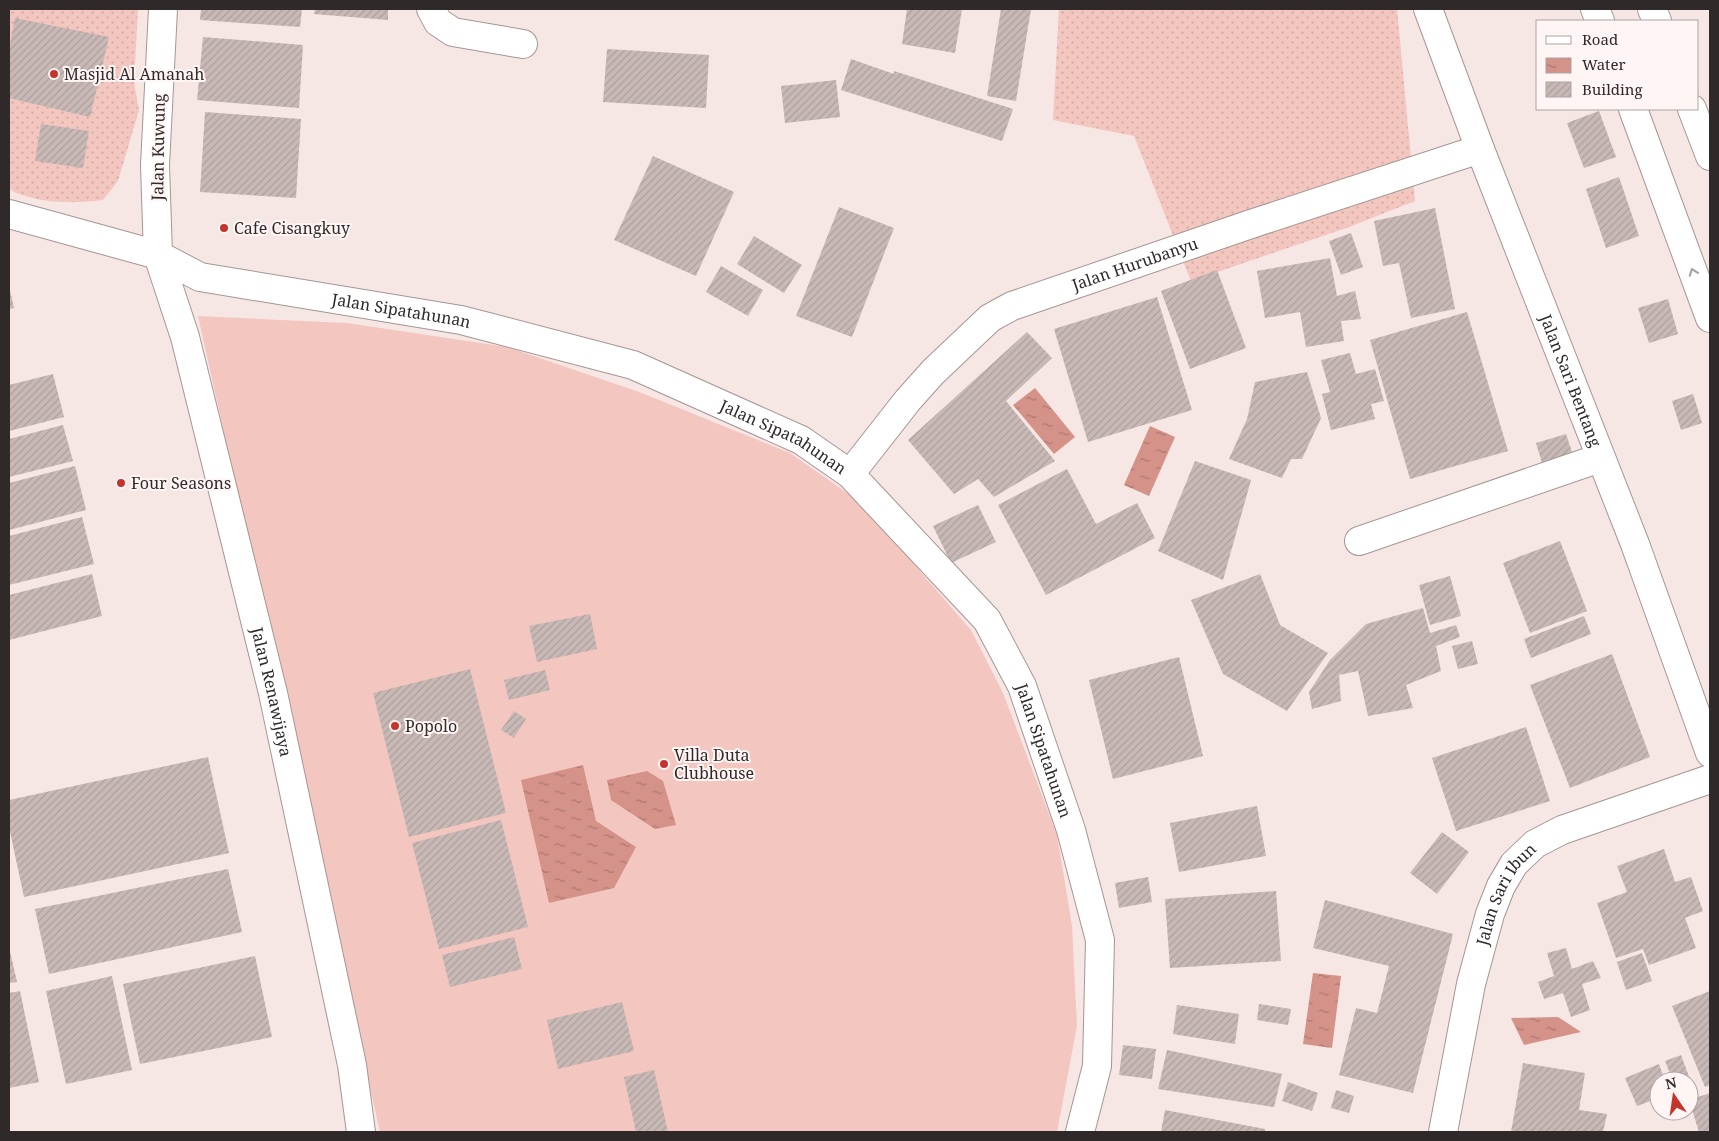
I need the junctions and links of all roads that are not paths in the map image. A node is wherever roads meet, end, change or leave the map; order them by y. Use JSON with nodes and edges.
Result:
{"nodes":[{"id":1,"x":163,"y":9,"type":"edge"},
{"id":2,"x":431,"y":9,"type":"edge"},
{"id":3,"x":1428,"y":9,"type":"edge"},
{"id":4,"x":523,"y":44,"type":"dead end"},
{"id":5,"x":1632,"y":110,"type":"edge"},
{"id":6,"x":1692,"y":110,"type":"edge"},
{"id":7,"x":1480,"y":149,"type":"junction"},
{"id":8,"x":1710,"y":156,"type":"edge"},
{"id":9,"x":9,"y":214,"type":"edge"},
{"id":10,"x":158,"y":255,"type":"junction"},
{"id":11,"x":1710,"y":318,"type":"edge"},
{"id":12,"x":1600,"y":458,"type":"junction"},
{"id":13,"x":850,"y":474,"type":"junction"},
{"id":14,"x":1358,"y":540,"type":"dead end"},
{"id":15,"x":1710,"y":754,"type":"edge"},
{"id":16,"x":1710,"y":779,"type":"edge"},
{"id":17,"x":361,"y":1132,"type":"edge"},
{"id":18,"x":1080,"y":1132,"type":"edge"},
{"id":19,"x":1443,"y":1132,"type":"edge"}],
"edges":[{"from":1,"to":10,"type":"street","name":"Jalan Kuwung"},
{"from":2,"to":4,"type":"street"},
{"from":3,"to":7,"type":"street","name":"Jalan Sari Bentang"},
{"from":11,"to":5,"type":"street","one_way":true},
{"from":6,"to":8,"type":"street"},
{"from":7,"to":12,"type":"street","name":"Jalan Sari Bentang"},
{"from":7,"to":13,"type":"street","name":"Jalan Hurubanyu"},
{"from":9,"to":10,"type":"street","name":"Jalan Sipatahunan"},
{"from":10,"to":13,"type":"street","name":"Jalan Sipatahunan"},
{"from":10,"to":17,"type":"street","name":"Jalan Renawijaya"},
{"from":12,"to":14,"type":"street"},
{"from":12,"to":15,"type":"street","name":"Jalan Sari Bentang"},
{"from":13,"to":18,"type":"street","name":"Jalan Sipatahunan"},
{"from":16,"to":19,"type":"street","name":"Jalan Sari Ibun"}]}
